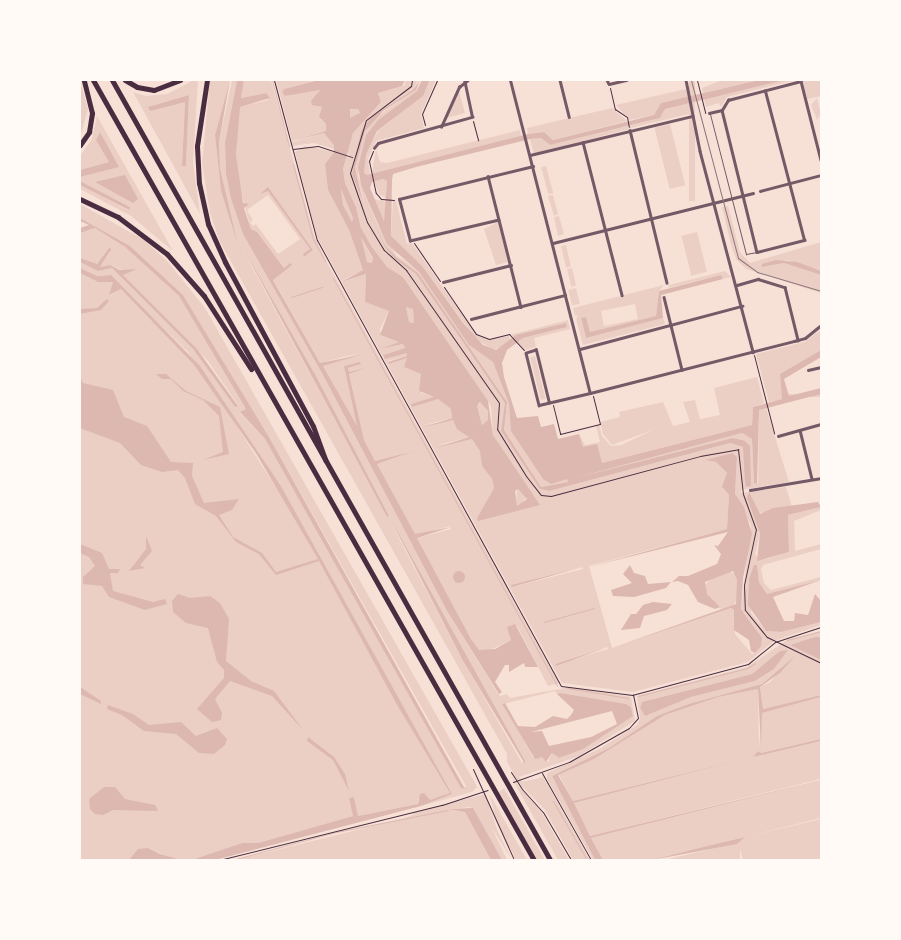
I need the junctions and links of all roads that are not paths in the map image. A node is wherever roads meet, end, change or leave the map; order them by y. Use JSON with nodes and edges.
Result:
{"nodes":[{"id":1,"x":84,"y":80,"type":"edge"},
{"id":2,"x":92,"y":80,"type":"edge"},
{"id":3,"x":112,"y":80,"type":"edge"},
{"id":4,"x":125,"y":80,"type":"edge"},
{"id":5,"x":180,"y":80,"type":"edge"},
{"id":6,"x":207,"y":80,"type":"edge"},
{"id":7,"x":468,"y":80,"type":"edge"},
{"id":8,"x":510,"y":80,"type":"edge"},
{"id":9,"x":560,"y":80,"type":"edge"},
{"id":10,"x":608,"y":80,"type":"edge"},
{"id":11,"x":627,"y":80,"type":"edge"},
{"id":12,"x":686,"y":80,"type":"edge"},
{"id":13,"x":463,"y":81,"type":"edge"},
{"id":14,"x":765,"y":91,"type":"junction"},
{"id":15,"x":722,"y":110,"type":"junction"},
{"id":16,"x":709,"y":113,"type":"joint"},
{"id":17,"x":692,"y":116,"type":"junction"},
{"id":18,"x":569,"y":117,"type":"dead end"},
{"id":19,"x":441,"y":126,"type":"junction"},
{"id":20,"x":630,"y":129,"type":"junction"},
{"id":21,"x":584,"y":142,"type":"junction"},
{"id":22,"x":80,"y":145,"type":"edge"},
{"id":23,"x":374,"y":148,"type":"road end"},
{"id":24,"x":530,"y":156,"type":"junction"},
{"id":25,"x":821,"y":160,"type":"edge"},
{"id":26,"x":533,"y":166,"type":"junction"},
{"id":27,"x":821,"y":175,"type":"edge"},
{"id":28,"x":488,"y":176,"type":"junction"},
{"id":29,"x":790,"y":184,"type":"junction"},
{"id":30,"x":760,"y":191,"type":"dead end"},
{"id":31,"x":753,"y":193,"type":"dead end"},
{"id":32,"x":743,"y":196,"type":"junction"},
{"id":33,"x":80,"y":199,"type":"edge"},
{"id":34,"x":732,"y":199,"type":"junction"},
{"id":35,"x":713,"y":203,"type":"junction"},
{"id":36,"x":651,"y":218,"type":"junction"},
{"id":37,"x":499,"y":220,"type":"junction"},
{"id":38,"x":606,"y":230,"type":"junction"},
{"id":39,"x":553,"y":243,"type":"junction"},
{"id":40,"x":757,"y":252,"type":"junction"},
{"id":41,"x":511,"y":265,"type":"junction"},
{"id":42,"x":443,"y":282,"type":"dead end"},
{"id":43,"x":667,"y":283,"type":"dead end"},
{"id":44,"x":737,"y":285,"type":"junction"},
{"id":45,"x":566,"y":295,"type":"junction"},
{"id":46,"x":622,"y":295,"type":"dead end"},
{"id":47,"x":664,"y":297,"type":"dead end"},
{"id":48,"x":521,"y":306,"type":"junction"},
{"id":49,"x":742,"y":306,"type":"junction"},
{"id":50,"x":471,"y":319,"type":"dead end"},
{"id":51,"x":670,"y":325,"type":"junction"},
{"id":52,"x":821,"y":325,"type":"edge"},
{"id":53,"x":798,"y":340,"type":"junction"},
{"id":54,"x":580,"y":349,"type":"junction"},
{"id":55,"x":753,"y":352,"type":"junction"},
{"id":56,"x":821,"y":367,"type":"edge"},
{"id":57,"x":682,"y":370,"type":"junction"},
{"id":58,"x":808,"y":370,"type":"dead end"},
{"id":59,"x":591,"y":392,"type":"junction"},
{"id":60,"x":273,"y":401,"type":"junction"},
{"id":61,"x":551,"y":402,"type":"junction"},
{"id":62,"x":821,"y":424,"type":"edge"},
{"id":63,"x":800,"y":430,"type":"junction"},
{"id":64,"x":778,"y":436,"type":"road end"},
{"id":65,"x":332,"y":475,"type":"junction"},
{"id":66,"x":821,"y":478,"type":"edge"},
{"id":67,"x":812,"y":480,"type":"junction"},
{"id":68,"x":750,"y":490,"type":"dead end"},
{"id":69,"x":534,"y":860,"type":"edge"},
{"id":70,"x":550,"y":860,"type":"edge"}],
"edges":[{"from":1,"to":22,"type":"highway"},
{"from":2,"to":60,"type":"highway"},
{"from":3,"to":65,"type":"highway"},
{"from":4,"to":5,"type":"highway"},
{"from":6,"to":65,"type":"highway"},
{"from":7,"to":13,"type":"street"},
{"from":8,"to":24,"type":"street"},
{"from":9,"to":18,"type":"street"},
{"from":10,"to":11,"type":"street"},
{"from":12,"to":17,"type":"street"},
{"from":13,"to":19,"type":"street"},
{"from":13,"to":19,"type":"street"},
{"from":14,"to":15,"type":"street"},
{"from":14,"to":25,"type":"street"},
{"from":14,"to":29,"type":"street"},
{"from":15,"to":16,"type":"street"},
{"from":15,"to":32,"type":"street"},
{"from":16,"to":34,"type":"lane"},
{"from":17,"to":20,"type":"street"},
{"from":17,"to":35,"type":"street"},
{"from":19,"to":23,"type":"street"},
{"from":20,"to":21,"type":"street"},
{"from":20,"to":36,"type":"street"},
{"from":21,"to":24,"type":"street"},
{"from":21,"to":38,"type":"street"},
{"from":24,"to":26,"type":"street"},
{"from":26,"to":28,"type":"street"},
{"from":26,"to":39,"type":"street"},
{"from":27,"to":29,"type":"street"},
{"from":28,"to":37,"type":"street"},
{"from":28,"to":37,"type":"street"},
{"from":29,"to":30,"type":"street"},
{"from":29,"to":40,"type":"street"},
{"from":31,"to":32,"type":"street"},
{"from":32,"to":34,"type":"street"},
{"from":32,"to":40,"type":"street"},
{"from":33,"to":60,"type":"highway"},
{"from":34,"to":35,"type":"street"},
{"from":34,"to":40,"type":"lane"},
{"from":35,"to":36,"type":"street"},
{"from":35,"to":44,"type":"street"},
{"from":36,"to":38,"type":"street"},
{"from":36,"to":43,"type":"street"},
{"from":37,"to":41,"type":"street"},
{"from":38,"to":39,"type":"street"},
{"from":38,"to":46,"type":"street"},
{"from":39,"to":45,"type":"street"},
{"from":41,"to":42,"type":"street"},
{"from":41,"to":48,"type":"street"},
{"from":44,"to":49,"type":"street"},
{"from":44,"to":53,"type":"street"},
{"from":45,"to":48,"type":"street"},
{"from":45,"to":54,"type":"street"},
{"from":47,"to":51,"type":"street"},
{"from":48,"to":50,"type":"street"},
{"from":49,"to":51,"type":"street"},
{"from":49,"to":55,"type":"street"},
{"from":51,"to":54,"type":"street"},
{"from":51,"to":57,"type":"street"},
{"from":52,"to":53,"type":"street"},
{"from":53,"to":55,"type":"street"},
{"from":54,"to":59,"type":"street"},
{"from":55,"to":57,"type":"street"},
{"from":56,"to":58,"type":"street"},
{"from":57,"to":59,"type":"street"},
{"from":59,"to":61,"type":"street"},
{"from":60,"to":69,"type":"highway"},
{"from":61,"to":61,"type":"street"},
{"from":62,"to":63,"type":"street"},
{"from":63,"to":64,"type":"street"},
{"from":63,"to":67,"type":"street"},
{"from":65,"to":70,"type":"highway"},
{"from":66,"to":67,"type":"street"},
{"from":67,"to":68,"type":"street"}]}
